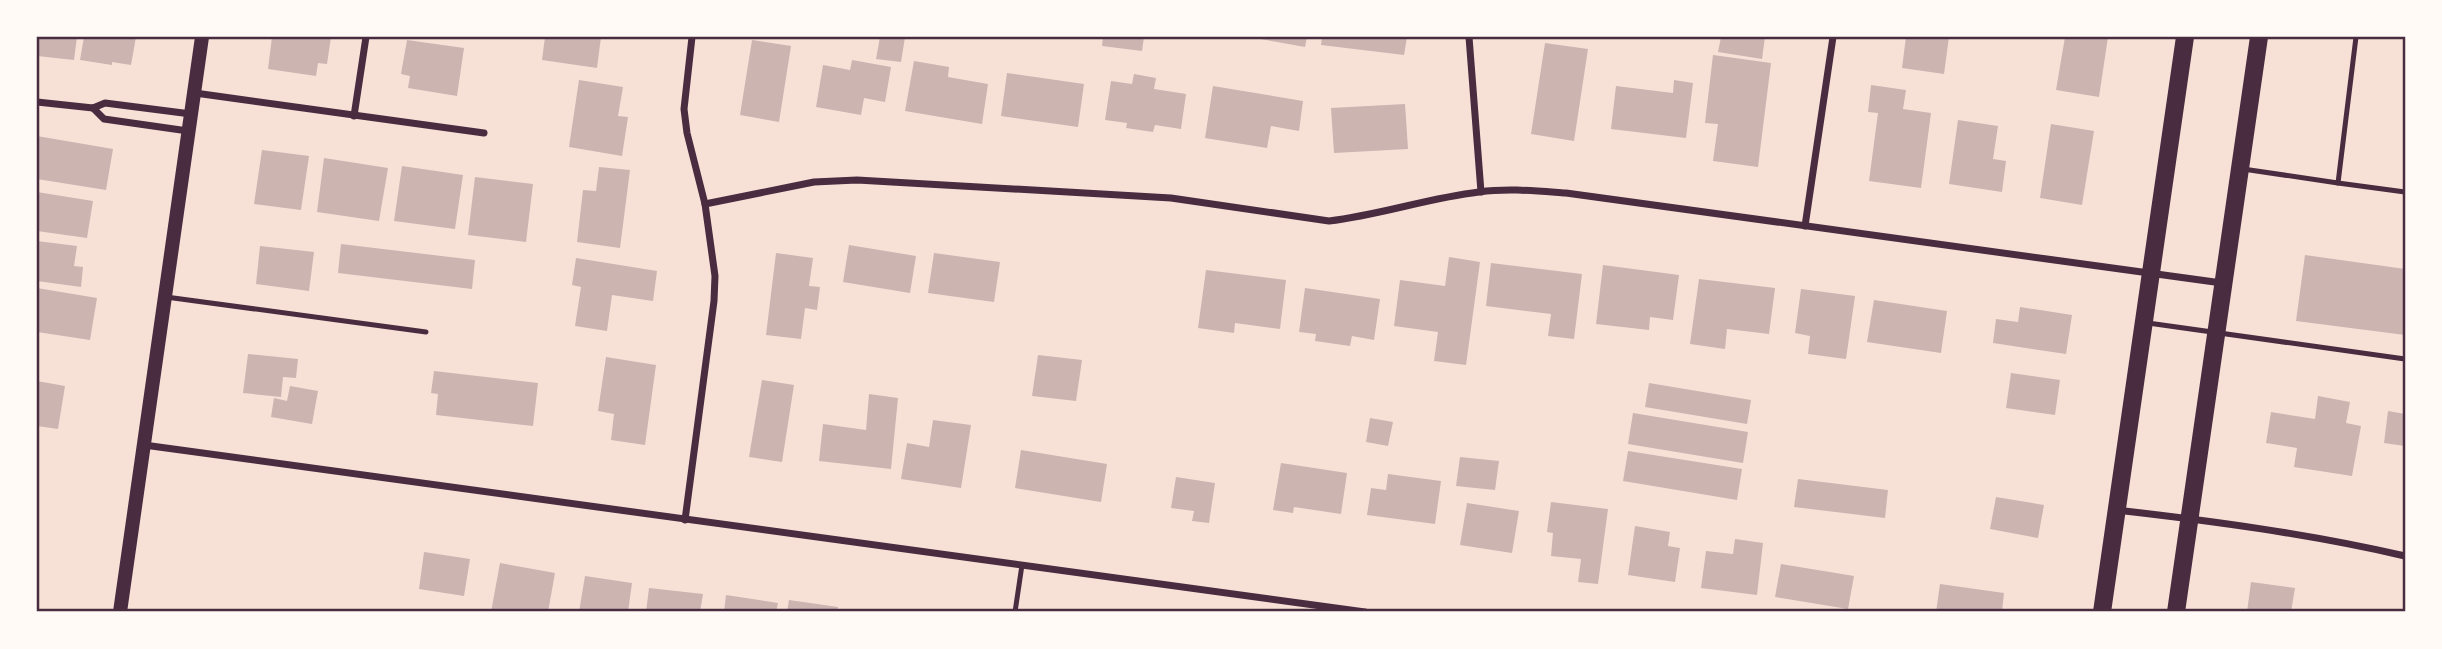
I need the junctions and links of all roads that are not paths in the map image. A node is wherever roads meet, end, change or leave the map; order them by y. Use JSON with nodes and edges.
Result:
{"nodes":[{"id":1,"x":202,"y":37,"type":"edge"},
{"id":2,"x":366,"y":37,"type":"edge"},
{"id":3,"x":692,"y":37,"type":"edge"},
{"id":4,"x":1469,"y":37,"type":"edge"},
{"id":5,"x":1833,"y":37,"type":"edge"},
{"id":6,"x":2185,"y":37,"type":"edge"},
{"id":7,"x":2259,"y":37,"type":"edge"},
{"id":8,"x":2356,"y":37,"type":"edge"},
{"id":9,"x":195,"y":93,"type":"junction"},
{"id":10,"x":37,"y":102,"type":"edge"},
{"id":11,"x":93,"y":108,"type":"junction"},
{"id":12,"x":192,"y":114,"type":"junction"},
{"id":13,"x":354,"y":116,"type":"junction"},
{"id":14,"x":190,"y":132,"type":"junction"},
{"id":15,"x":484,"y":133,"type":"dead end"},
{"id":16,"x":2240,"y":169,"type":"junction"},
{"id":17,"x":2338,"y":183,"type":"junction"},
{"id":18,"x":2405,"y":184,"type":"edge"},
{"id":19,"x":1480,"y":192,"type":"junction"},
{"id":20,"x":2405,"y":192,"type":"edge"},
{"id":21,"x":705,"y":204,"type":"junction"},
{"id":22,"x":1805,"y":226,"type":"junction"},
{"id":23,"x":2151,"y":274,"type":"junction"},
{"id":24,"x":2223,"y":283,"type":"junction"},
{"id":25,"x":166,"y":297,"type":"junction"},
{"id":26,"x":2144,"y":322,"type":"junction"},
{"id":27,"x":426,"y":332,"type":"dead end"},
{"id":28,"x":2216,"y":332,"type":"junction"},
{"id":29,"x":2405,"y":359,"type":"edge"},
{"id":30,"x":144,"y":445,"type":"junction"},
{"id":31,"x":2116,"y":510,"type":"junction"},
{"id":32,"x":2190,"y":518,"type":"junction"},
{"id":33,"x":685,"y":520,"type":"junction"},
{"id":34,"x":2405,"y":556,"type":"edge"},
{"id":35,"x":1022,"y":565,"type":"junction"},
{"id":36,"x":120,"y":612,"type":"edge"},
{"id":37,"x":1015,"y":612,"type":"edge"},
{"id":38,"x":1365,"y":612,"type":"edge"},
{"id":39,"x":2102,"y":612,"type":"edge"},
{"id":40,"x":2176,"y":612,"type":"edge"}],
"edges":[{"from":1,"to":9,"type":"main road"},
{"from":2,"to":13,"type":"street"},
{"from":3,"to":21,"type":"street"},
{"from":4,"to":19,"type":"street"},
{"from":5,"to":22,"type":"street"},
{"from":6,"to":23,"type":"main road"},
{"from":7,"to":16,"type":"main road"},
{"from":8,"to":17,"type":"lane"},
{"from":9,"to":12,"type":"main road"},
{"from":9,"to":13,"type":"street"},
{"from":10,"to":11,"type":"street"},
{"from":11,"to":12,"type":"street"},
{"from":11,"to":14,"type":"street"},
{"from":12,"to":14,"type":"main road"},
{"from":13,"to":15,"type":"street"},
{"from":14,"to":25,"type":"main road"},
{"from":16,"to":17,"type":"lane"},
{"from":16,"to":24,"type":"main road"},
{"from":17,"to":20,"type":"lane"},
{"from":18,"to":20,"type":"lane"},
{"from":19,"to":21,"type":"street"},
{"from":19,"to":22,"type":"street"},
{"from":21,"to":33,"type":"street"},
{"from":22,"to":23,"type":"street"},
{"from":23,"to":24,"type":"street"},
{"from":23,"to":26,"type":"main road"},
{"from":24,"to":28,"type":"main road"},
{"from":25,"to":27,"type":"lane"},
{"from":25,"to":30,"type":"main road"},
{"from":26,"to":28,"type":"lane"},
{"from":26,"to":31,"type":"main road"},
{"from":28,"to":29,"type":"lane"},
{"from":28,"to":32,"type":"main road"},
{"from":30,"to":33,"type":"street"},
{"from":30,"to":36,"type":"main road"},
{"from":31,"to":32,"type":"street"},
{"from":31,"to":39,"type":"main road"},
{"from":32,"to":34,"type":"street"},
{"from":32,"to":40,"type":"main road"},
{"from":33,"to":35,"type":"street"},
{"from":35,"to":37,"type":"lane"},
{"from":35,"to":38,"type":"street"}]}
